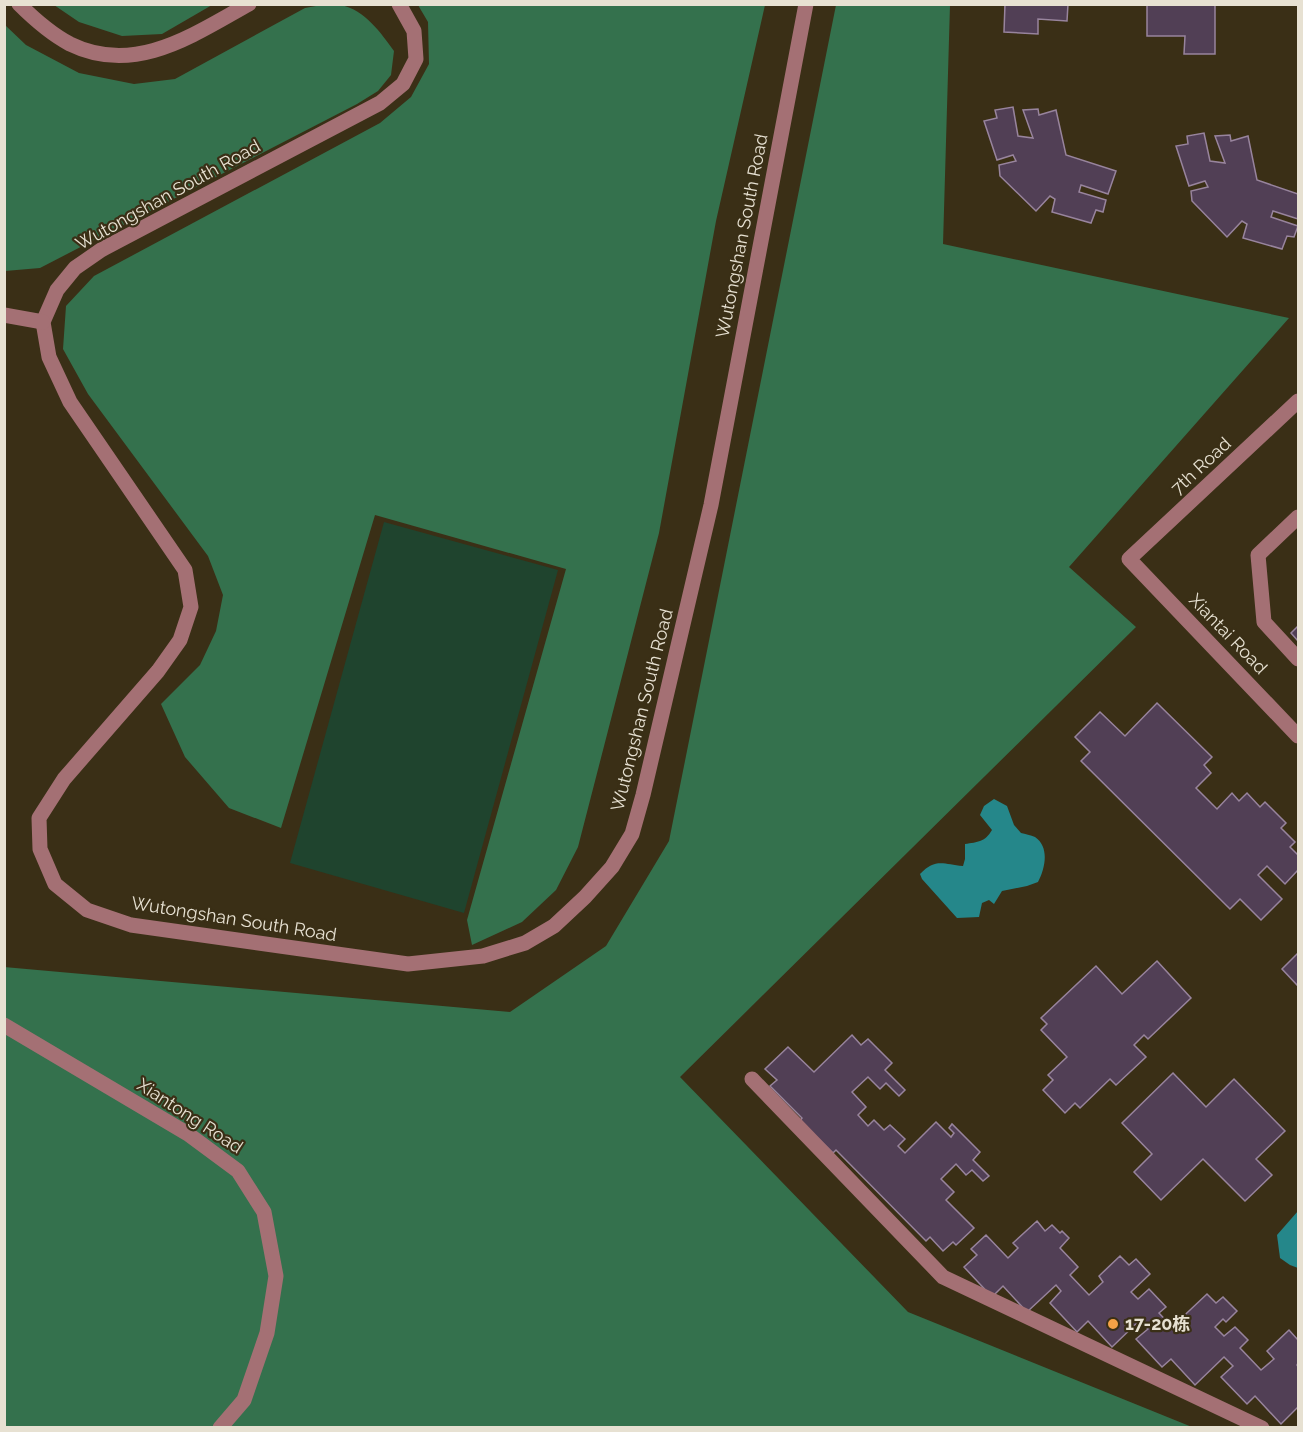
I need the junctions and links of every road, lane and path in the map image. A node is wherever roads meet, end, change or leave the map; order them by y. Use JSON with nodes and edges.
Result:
{"nodes":[{"id":1,"x":19,"y":4,"type":"edge"},
{"id":2,"x":249,"y":4,"type":"edge"},
{"id":3,"x":399,"y":4,"type":"edge"},
{"id":4,"x":806,"y":4,"type":"edge"},
{"id":5,"x":4,"y":315,"type":"edge"},
{"id":6,"x":44,"y":322,"type":"junction"},
{"id":7,"x":1299,"y":401,"type":"edge"},
{"id":8,"x":1299,"y":517,"type":"edge"},
{"id":9,"x":1129,"y":559,"type":"joint"},
{"id":10,"x":1299,"y":658,"type":"edge"},
{"id":11,"x":1299,"y":736,"type":"edge"},
{"id":12,"x":4,"y":1025,"type":"edge"},
{"id":13,"x":752,"y":1079,"type":"dead end"},
{"id":14,"x":220,"y":1428,"type":"edge"},
{"id":15,"x":1262,"y":1428,"type":"edge"}],
"edges":[{"from":1,"to":2,"type":"street"},
{"from":3,"to":6,"type":"street","name":"Wutongshan South Road"},
{"from":4,"to":6,"type":"street","name":"Wutongshan South Road"},
{"from":5,"to":6,"type":"street"},
{"from":7,"to":9,"type":"street","name":"7th Road"},
{"from":8,"to":10,"type":"street"},
{"from":9,"to":11,"type":"street","name":"Xiantai Road"},
{"from":12,"to":14,"type":"street","name":"Xiantong Road"},
{"from":13,"to":15,"type":"street"}]}
